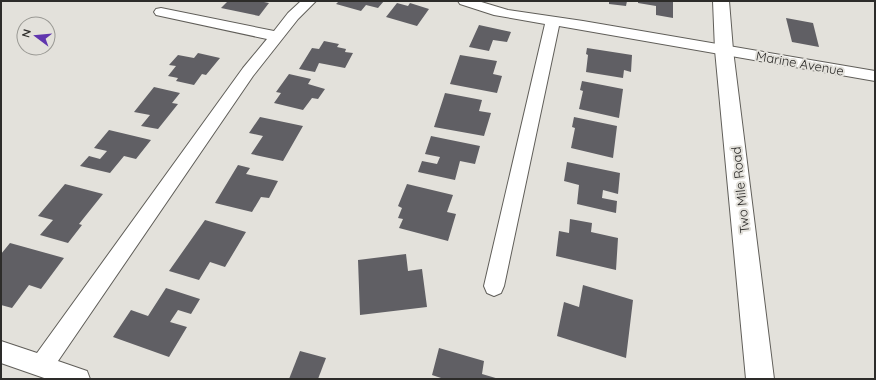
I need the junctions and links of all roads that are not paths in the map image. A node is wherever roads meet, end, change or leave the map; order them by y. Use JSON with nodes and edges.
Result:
{"nodes":[{"id":1,"x":309,"y":1,"type":"edge"},
{"id":2,"x":465,"y":1,"type":"edge"},
{"id":3,"x":721,"y":1,"type":"edge"},
{"id":4,"x":161,"y":12,"type":"dead end"},
{"id":5,"x":553,"y":21,"type":"junction"},
{"id":6,"x":277,"y":36,"type":"junction"},
{"id":7,"x":724,"y":50,"type":"junction"},
{"id":8,"x":875,"y":76,"type":"edge"},
{"id":9,"x":494,"y":286,"type":"dead end"},
{"id":10,"x":1,"y":352,"type":"edge"},
{"id":11,"x":41,"y":366,"type":"junction"},
{"id":12,"x":79,"y":379,"type":"edge"},
{"id":13,"x":760,"y":379,"type":"edge"}],
"edges":[{"from":1,"to":6,"type":"street"},
{"from":2,"to":5,"type":"street","name":"Marine Avenue"},
{"from":3,"to":7,"type":"street","name":"Two Mile Road"},
{"from":4,"to":6,"type":"street"},
{"from":5,"to":7,"type":"street","name":"Marine Avenue"},
{"from":5,"to":9,"type":"street"},
{"from":6,"to":11,"type":"street"},
{"from":7,"to":8,"type":"street","name":"Marine Avenue"},
{"from":7,"to":13,"type":"street","name":"Two Mile Road"},
{"from":10,"to":11,"type":"street"},
{"from":11,"to":12,"type":"street"}]}
